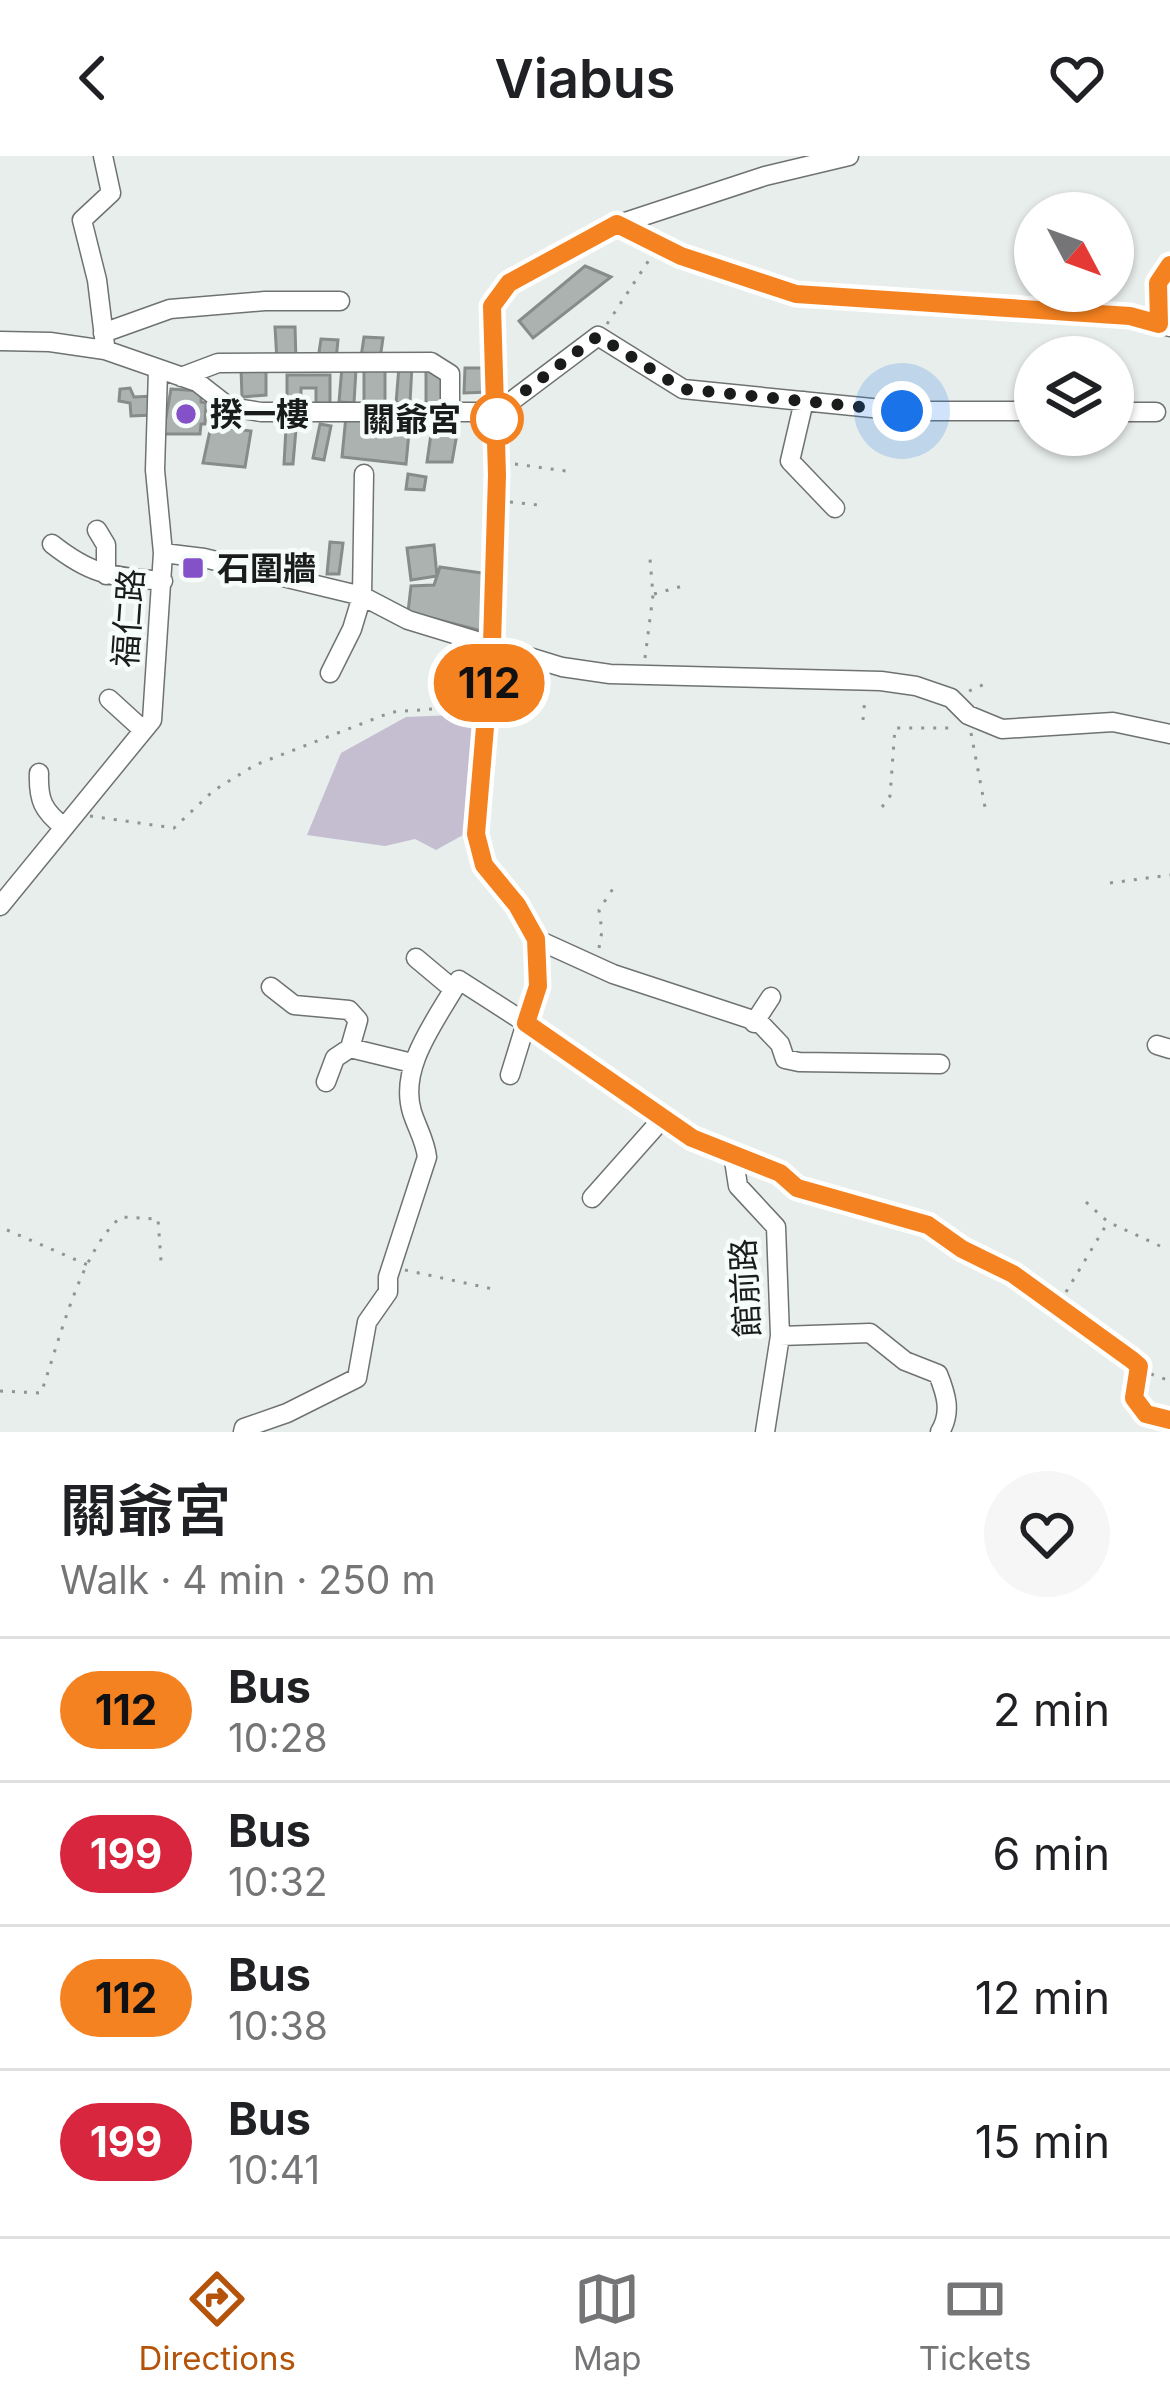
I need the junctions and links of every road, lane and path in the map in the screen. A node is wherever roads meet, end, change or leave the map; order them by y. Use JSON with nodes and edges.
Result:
{"nodes":[{"id":1,"x":103,"y":156,"type":"edge"},
{"id":2,"x":849,"y":156,"type":"edge"},
{"id":3,"x":617,"y":224,"type":"junction"},
{"id":4,"x":658,"y":245,"type":"junction"},
{"id":5,"x":1170,"y":265,"type":"edge"},
{"id":6,"x":340,"y":301,"type":"dead end"},
{"id":7,"x":1164,"y":325,"type":"edge"},
{"id":8,"x":598,"y":336,"type":"junction"},
{"id":9,"x":0,"y":341,"type":"edge"},
{"id":10,"x":104,"y":342,"type":"junction"},
{"id":11,"x":158,"y":370,"type":"junction"},
{"id":12,"x":181,"y":377,"type":"junction"},
{"id":13,"x":805,"y":401,"type":"junction"},
{"id":14,"x":497,"y":412,"type":"junction"},
{"id":15,"x":1014,"y":412,"type":"edge"},
{"id":16,"x":1134,"y":412,"type":"edge"},
{"id":17,"x":1156,"y":412,"type":"dead end"},
{"id":18,"x":451,"y":415,"type":"junction"},
{"id":19,"x":497,"y":462,"type":"junction"},
{"id":20,"x":566,"y":471,"type":"dead end"},
{"id":21,"x":364,"y":474,"type":"dead end"},
{"id":22,"x":496,"y":501,"type":"junction"},
{"id":23,"x":538,"y":505,"type":"dead end"},
{"id":24,"x":836,"y":508,"type":"dead end"},
{"id":25,"x":98,"y":530,"type":"dead end"},
{"id":26,"x":52,"y":544,"type":"dead end"},
{"id":27,"x":164,"y":553,"type":"junction"},
{"id":28,"x":650,"y":559,"type":"dead end"},
{"id":29,"x":106,"y":575,"type":"junction"},
{"id":30,"x":163,"y":581,"type":"junction"},
{"id":31,"x":686,"y":585,"type":"dead end"},
{"id":32,"x":652,"y":595,"type":"junction"},
{"id":33,"x":362,"y":596,"type":"junction"},
{"id":34,"x":492,"y":644,"type":"junction"},
{"id":35,"x":330,"y":673,"type":"dead end"},
{"id":36,"x":642,"y":675,"type":"junction"},
{"id":37,"x":866,"y":680,"type":"junction"},
{"id":38,"x":989,"y":682,"type":"dead end"},
{"id":39,"x":951,"y":698,"type":"junction"},
{"id":40,"x":109,"y":699,"type":"dead end"},
{"id":41,"x":487,"y":705,"type":"junction"},
{"id":42,"x":968,"y":716,"type":"junction"},
{"id":43,"x":863,"y":720,"type":"dead end"},
{"id":44,"x":143,"y":730,"type":"junction"},
{"id":45,"x":1170,"y":734,"type":"edge"},
{"id":46,"x":39,"y":772,"type":"dead end"},
{"id":47,"x":882,"y":806,"type":"dead end"},
{"id":48,"x":985,"y":807,"type":"dead end"},
{"id":49,"x":70,"y":821,"type":"junction"},
{"id":50,"x":1170,"y":875,"type":"edge"},
{"id":51,"x":616,"y":884,"type":"dead end"},
{"id":52,"x":1111,"y":884,"type":"dead end"},
{"id":53,"x":3,"y":898,"type":"edge"},
{"id":54,"x":536,"y":939,"type":"junction"},
{"id":55,"x":416,"y":958,"type":"dead end"},
{"id":56,"x":592,"y":964,"type":"junction"},
{"id":57,"x":272,"y":987,"type":"dead end"},
{"id":58,"x":453,"y":989,"type":"junction"},
{"id":59,"x":771,"y":998,"type":"dead end"},
{"id":60,"x":754,"y":1022,"type":"junction"},
{"id":61,"x":526,"y":1023,"type":"junction"},
{"id":62,"x":350,"y":1048,"type":"junction"},
{"id":63,"x":412,"y":1063,"type":"junction"},
{"id":64,"x":940,"y":1064,"type":"dead end"},
{"id":65,"x":510,"y":1076,"type":"dead end"},
{"id":66,"x":326,"y":1082,"type":"dead end"},
{"id":67,"x":663,"y":1118,"type":"junction"},
{"id":68,"x":733,"y":1154,"type":"junction"},
{"id":69,"x":592,"y":1198,"type":"dead end"},
{"id":70,"x":1086,"y":1202,"type":"dead end"},
{"id":71,"x":1108,"y":1222,"type":"junction"},
{"id":72,"x":7,"y":1230,"type":"dead end"},
{"id":73,"x":1160,"y":1246,"type":"dead end"},
{"id":74,"x":160,"y":1261,"type":"dead end"},
{"id":75,"x":89,"y":1265,"type":"junction"},
{"id":76,"x":392,"y":1267,"type":"junction"},
{"id":77,"x":493,"y":1289,"type":"dead end"},
{"id":78,"x":1058,"y":1305,"type":"junction"},
{"id":79,"x":780,"y":1336,"type":"junction"},
{"id":80,"x":1139,"y":1366,"type":"junction"},
{"id":81,"x":1170,"y":1381,"type":"edge"},
{"id":82,"x":0,"y":1391,"type":"edge"},
{"id":83,"x":1170,"y":1420,"type":"edge"},
{"id":84,"x":243,"y":1432,"type":"edge"},
{"id":85,"x":765,"y":1432,"type":"edge"},
{"id":86,"x":940,"y":1432,"type":"edge"}],
"edges":[{"from":1,"to":10,"type":"street"},
{"from":2,"to":3,"type":"street"},
{"from":3,"to":4,"type":"street"},
{"from":3,"to":14,"type":"street"},
{"from":4,"to":7,"type":"street"},
{"from":4,"to":8,"type":"path"},
{"from":5,"to":7,"type":"street"},
{"from":6,"to":10,"type":"street"},
{"from":8,"to":13,"type":"street"},
{"from":8,"to":14,"type":"street"},
{"from":9,"to":10,"type":"street"},
{"from":10,"to":11,"type":"street"},
{"from":11,"to":12,"type":"street"},
{"from":11,"to":27,"type":"street"},
{"from":12,"to":18,"type":"street"},
{"from":12,"to":18,"type":"street"},
{"from":13,"to":15,"type":"street"},
{"from":13,"to":24,"type":"street"},
{"from":14,"to":18,"type":"street"},
{"from":14,"to":19,"type":"street"},
{"from":16,"to":17,"type":"street"},
{"from":19,"to":20,"type":"path"},
{"from":19,"to":22,"type":"street"},
{"from":21,"to":33,"type":"street"},
{"from":22,"to":23,"type":"path"},
{"from":22,"to":34,"type":"street"},
{"from":25,"to":29,"type":"street"},
{"from":26,"to":29,"type":"street"},
{"from":27,"to":30,"type":"street","name":"福仁路"},
{"from":27,"to":33,"type":"street","name":"福仁路"},
{"from":28,"to":32,"type":"path"},
{"from":29,"to":30,"type":"street"},
{"from":30,"to":44,"type":"street","name":"福仁路"},
{"from":31,"to":32,"type":"path"},
{"from":32,"to":36,"type":"path"},
{"from":33,"to":34,"type":"street","name":"福仁路"},
{"from":33,"to":35,"type":"street"},
{"from":34,"to":36,"type":"street","name":"福仁路"},
{"from":34,"to":41,"type":"street"},
{"from":36,"to":37,"type":"street","name":"福仁路"},
{"from":37,"to":39,"type":"street","name":"福仁路"},
{"from":37,"to":43,"type":"path"},
{"from":38,"to":39,"type":"path"},
{"from":39,"to":42,"type":"street"},
{"from":40,"to":44,"type":"street"},
{"from":41,"to":49,"type":"path"},
{"from":41,"to":54,"type":"street"},
{"from":42,"to":45,"type":"street"},
{"from":42,"to":47,"type":"path"},
{"from":42,"to":48,"type":"path"},
{"from":44,"to":49,"type":"street","name":"福仁路"},
{"from":46,"to":49,"type":"street"},
{"from":49,"to":53,"type":"street","name":"福仁路"},
{"from":50,"to":52,"type":"path"},
{"from":51,"to":56,"type":"path"},
{"from":54,"to":56,"type":"street"},
{"from":54,"to":61,"type":"street"},
{"from":55,"to":58,"type":"street"},
{"from":56,"to":60,"type":"street"},
{"from":57,"to":62,"type":"street"},
{"from":58,"to":61,"type":"street"},
{"from":58,"to":63,"type":"street"},
{"from":59,"to":60,"type":"street"},
{"from":60,"to":64,"type":"street"},
{"from":61,"to":65,"type":"street"},
{"from":61,"to":67,"type":"street"},
{"from":62,"to":63,"type":"street"},
{"from":62,"to":66,"type":"street"},
{"from":63,"to":76,"type":"street"},
{"from":67,"to":68,"type":"street"},
{"from":67,"to":69,"type":"street"},
{"from":68,"to":78,"type":"street"},
{"from":68,"to":79,"type":"street","name":"館前路"},
{"from":70,"to":71,"type":"path"},
{"from":71,"to":73,"type":"path"},
{"from":71,"to":78,"type":"path"},
{"from":72,"to":75,"type":"path"},
{"from":74,"to":75,"type":"path"},
{"from":75,"to":82,"type":"path"},
{"from":76,"to":77,"type":"path"},
{"from":76,"to":84,"type":"street"},
{"from":78,"to":80,"type":"street"},
{"from":79,"to":85,"type":"street","name":"館前路"},
{"from":79,"to":86,"type":"street"},
{"from":80,"to":81,"type":"path"},
{"from":80,"to":83,"type":"street"}]}
